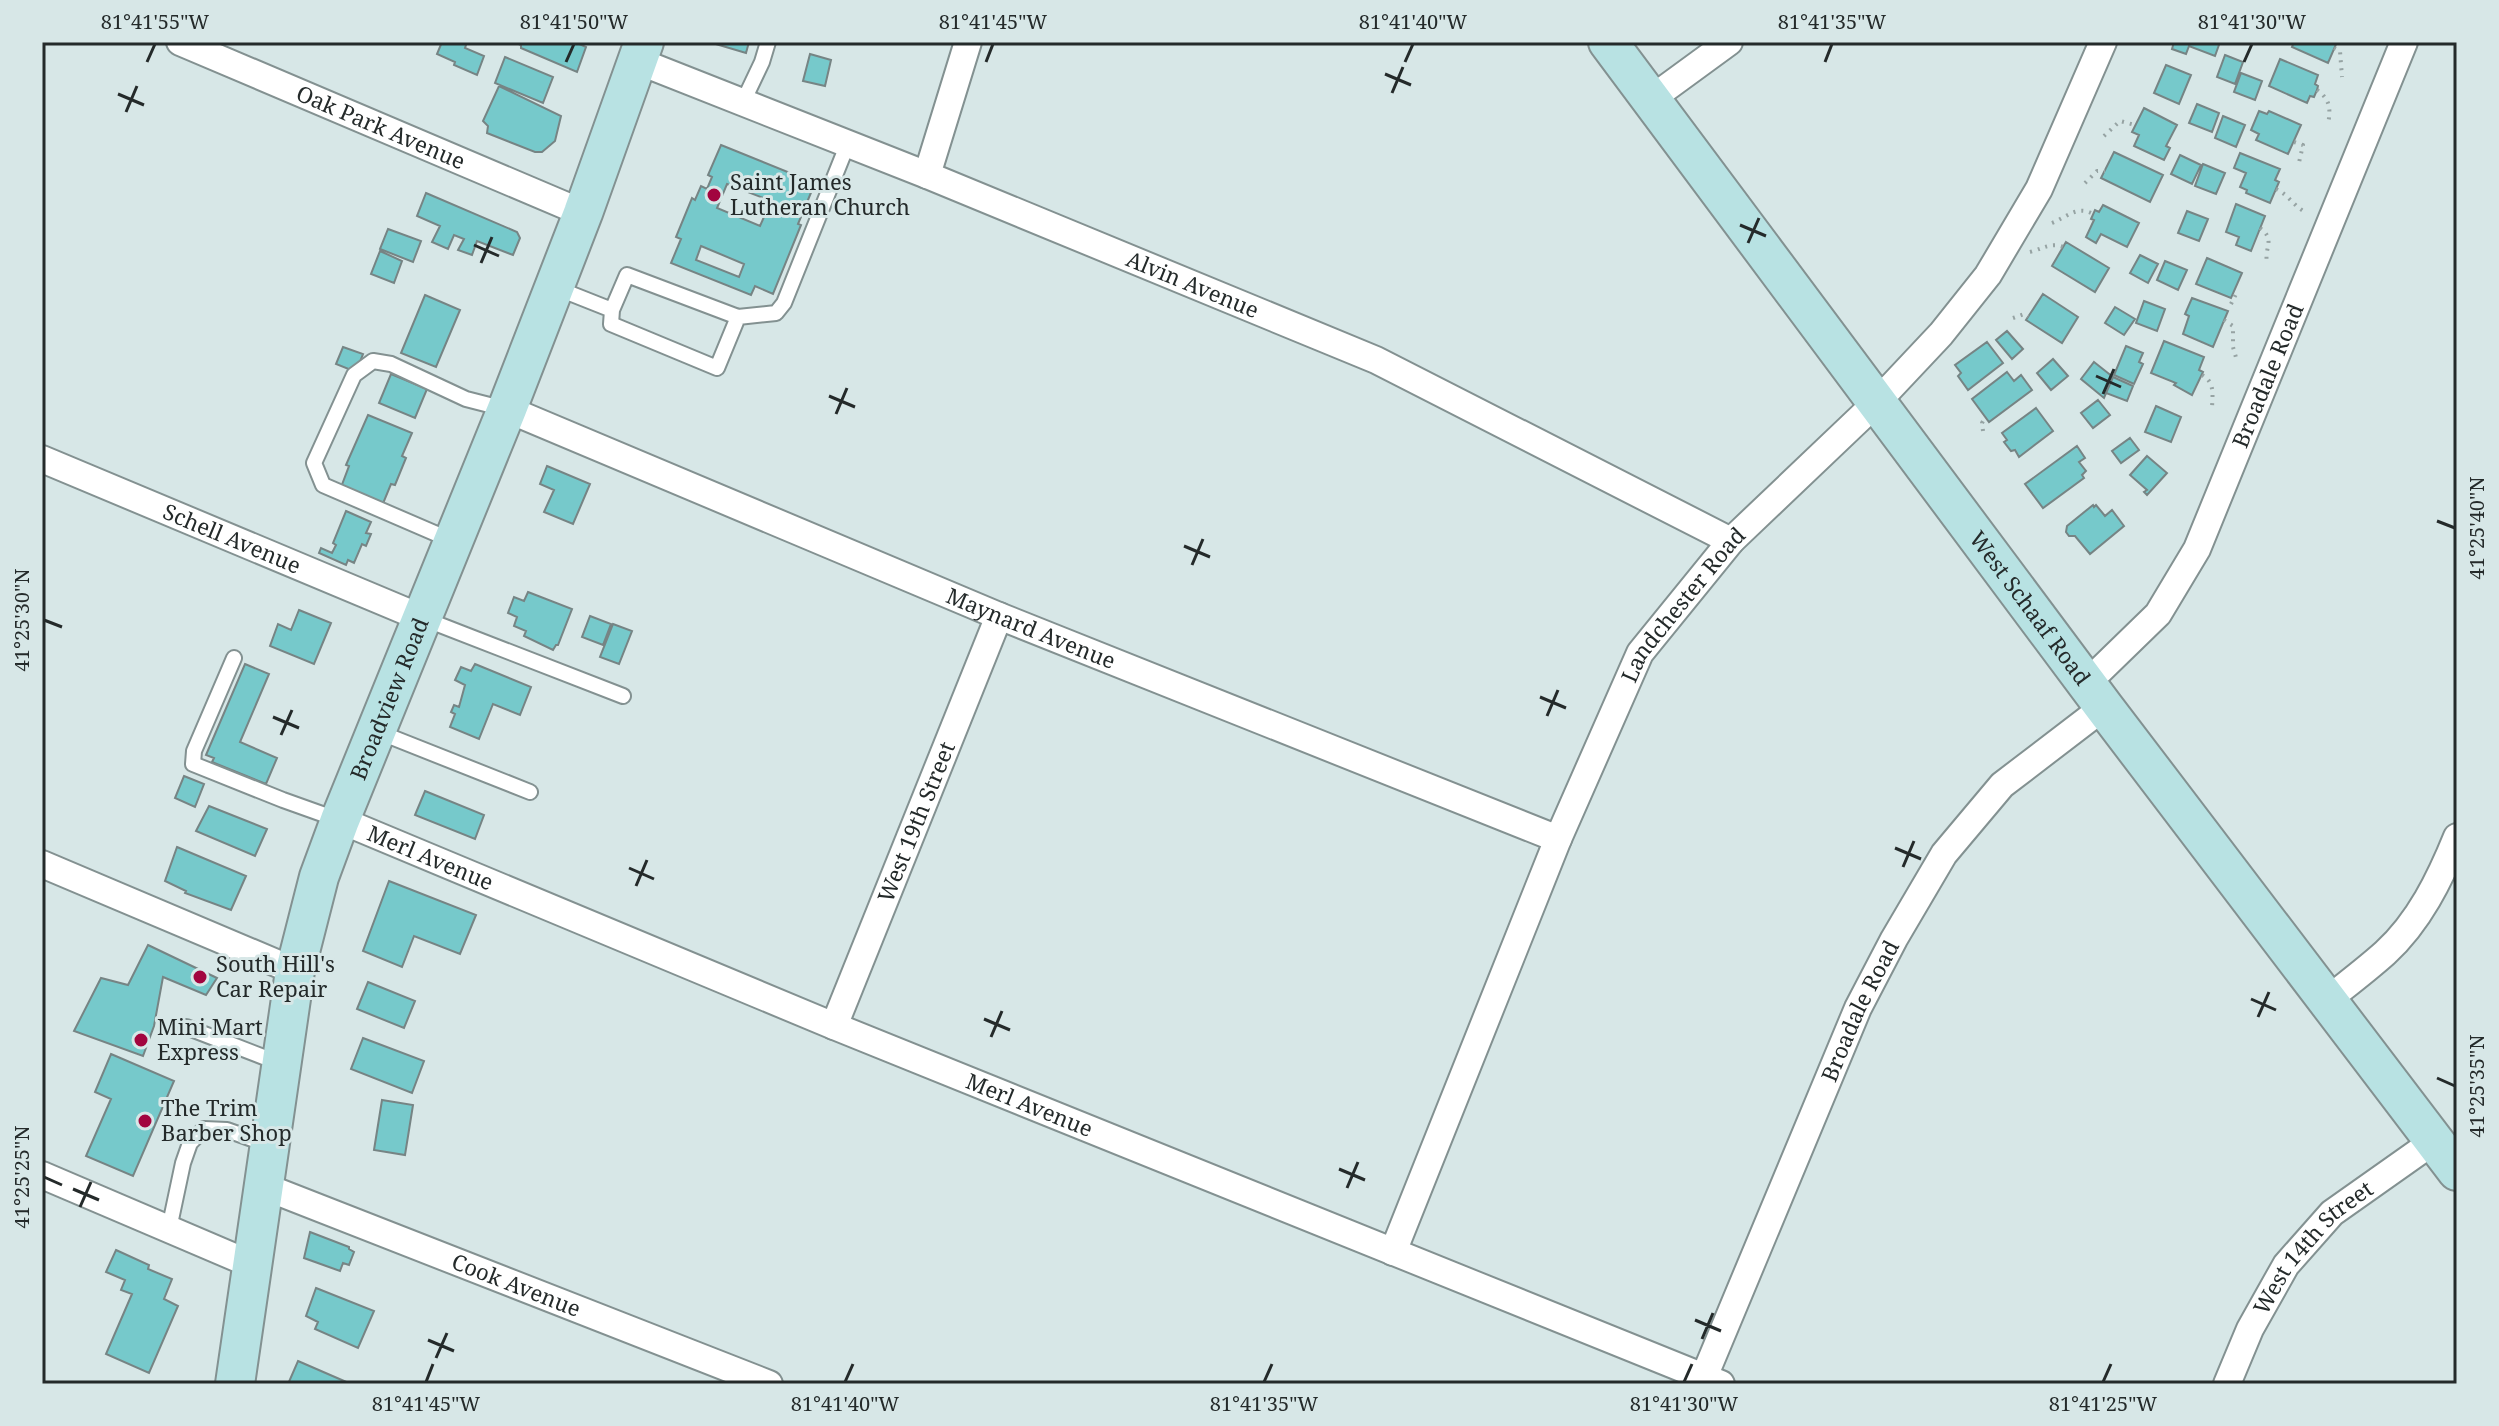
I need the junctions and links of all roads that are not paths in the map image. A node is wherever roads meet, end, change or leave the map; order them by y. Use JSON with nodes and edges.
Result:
{"nodes":[{"id":1,"x":180,"y":42,"type":"edge"},
{"id":2,"x":768,"y":42,"type":"edge"},
{"id":3,"x":968,"y":42,"type":"edge"},
{"id":4,"x":1608,"y":42,"type":"edge"},
{"id":5,"x":1729,"y":42,"type":"edge"},
{"id":6,"x":2103,"y":42,"type":"edge"},
{"id":7,"x":2404,"y":42,"type":"edge"},
{"id":8,"x":641,"y":52,"type":"edge"},
{"id":9,"x":1651,"y":99,"type":"junction"},
{"id":10,"x":743,"y":102,"type":"junction"},
{"id":11,"x":848,"y":143,"type":"junction"},
{"id":12,"x":927,"y":175,"type":"junction"},
{"id":13,"x":583,"y":213,"type":"junction"},
{"id":14,"x":554,"y":286,"type":"junction"},
{"id":15,"x":612,"y":310,"type":"junction"},
{"id":16,"x":738,"y":317,"type":"junction"},
{"id":17,"x":1877,"y":402,"type":"junction"},
{"id":18,"x":507,"y":409,"type":"junction"},
{"id":19,"x":42,"y":459,"type":"edge"},
{"id":20,"x":454,"y":541,"type":"junction"},
{"id":21,"x":1731,"y":541,"type":"junction"},
{"id":22,"x":999,"y":616,"type":"junction"},
{"id":23,"x":422,"y":618,"type":"junction"},
{"id":24,"x":234,"y":658,"type":"dead end"},
{"id":25,"x":2096,"y":695,"type":"junction"},
{"id":26,"x":623,"y":696,"type":"dead end"},
{"id":27,"x":376,"y":731,"type":"junction"},
{"id":28,"x":530,"y":792,"type":"dead end"},
{"id":29,"x":340,"y":820,"type":"junction"},
{"id":30,"x":2457,"y":837,"type":"edge"},
{"id":31,"x":1558,"y":839,"type":"junction"},
{"id":32,"x":42,"y":864,"type":"edge"},
{"id":33,"x":295,"y":971,"type":"junction"},
{"id":34,"x":2326,"y":1001,"type":"junction"},
{"id":35,"x":834,"y":1026,"type":"junction"},
{"id":36,"x":186,"y":1027,"type":"dead end"},
{"id":37,"x":281,"y":1064,"type":"junction"},
{"id":38,"x":2434,"y":1141,"type":"junction"},
{"id":39,"x":269,"y":1145,"type":"junction"},
{"id":40,"x":2457,"y":1171,"type":"edge"},
{"id":41,"x":42,"y":1175,"type":"edge"},
{"id":42,"x":263,"y":1186,"type":"junction"},
{"id":43,"x":169,"y":1229,"type":"junction"},
{"id":44,"x":1393,"y":1252,"type":"junction"},
{"id":45,"x":253,"y":1265,"type":"junction"},
{"id":46,"x":1712,"y":1381,"type":"edge"},
{"id":47,"x":235,"y":1384,"type":"edge"},
{"id":48,"x":769,"y":1384,"type":"edge"},
{"id":49,"x":2227,"y":1384,"type":"edge"}],
"edges":[{"from":1,"to":13,"type":"street","name":"Oak Park Avenue"},
{"from":2,"to":10,"type":"lane"},
{"from":3,"to":12,"type":"street"},
{"from":4,"to":9,"type":"main road","name":"West Schaaf Road"},
{"from":5,"to":9,"type":"street"},
{"from":6,"to":17,"type":"street","name":"Landchester Road"},
{"from":7,"to":25,"type":"street","name":"Broadale Road"},
{"from":8,"to":10,"type":"street","name":"Alvin Avenue"},
{"from":8,"to":13,"type":"main road","name":"Broadview Road"},
{"from":9,"to":17,"type":"main road","name":"West Schaaf Road"},
{"from":10,"to":11,"type":"street","name":"Alvin Avenue"},
{"from":11,"to":12,"type":"street","name":"Alvin Avenue"},
{"from":11,"to":16,"type":"lane"},
{"from":12,"to":21,"type":"street","name":"Alvin Avenue"},
{"from":13,"to":14,"type":"main road","name":"Broadview Road"},
{"from":14,"to":15,"type":"lane"},
{"from":14,"to":18,"type":"main road","name":"Broadview Road"},
{"from":15,"to":16,"type":"lane"},
{"from":15,"to":16,"type":"lane"},
{"from":17,"to":21,"type":"street","name":"Landchester Road"},
{"from":17,"to":25,"type":"main road","name":"West Schaaf Road"},
{"from":18,"to":20,"type":"main road","name":"Broadview Road"},
{"from":18,"to":20,"type":"lane"},
{"from":18,"to":22,"type":"street","name":"Maynard Avenue"},
{"from":19,"to":23,"type":"street","name":"Schell Avenue"},
{"from":20,"to":23,"type":"main road","name":"Broadview Road"},
{"from":21,"to":31,"type":"street","name":"Landchester Road"},
{"from":22,"to":31,"type":"street","name":"Maynard Avenue"},
{"from":22,"to":35,"type":"street","name":"West 19th Street"},
{"from":23,"to":26,"type":"lane"},
{"from":23,"to":27,"type":"main road","name":"Broadview Road"},
{"from":24,"to":29,"type":"lane"},
{"from":25,"to":34,"type":"main road","name":"West Schaaf Road"},
{"from":25,"to":46,"type":"street","name":"Broadale Road"},
{"from":27,"to":28,"type":"lane"},
{"from":27,"to":29,"type":"main road","name":"Broadview Road"},
{"from":29,"to":33,"type":"main road","name":"Broadview Road"},
{"from":29,"to":35,"type":"street","name":"Merl Avenue"},
{"from":30,"to":34,"type":"street"},
{"from":31,"to":44,"type":"street","name":"Landchester Road"},
{"from":32,"to":33,"type":"street"},
{"from":33,"to":37,"type":"main road","name":"Broadview Road"},
{"from":34,"to":38,"type":"main road","name":"West Schaaf Road"},
{"from":35,"to":44,"type":"street","name":"Merl Avenue"},
{"from":36,"to":37,"type":"lane"},
{"from":37,"to":39,"type":"main road","name":"Broadview Road"},
{"from":38,"to":40,"type":"main road","name":"West Schaaf Road"},
{"from":38,"to":49,"type":"street","name":"West 14th Street"},
{"from":39,"to":42,"type":"main road","name":"Broadview Road"},
{"from":39,"to":43,"type":"lane"},
{"from":41,"to":43,"type":"street"},
{"from":42,"to":45,"type":"main road","name":"Broadview Road"},
{"from":42,"to":48,"type":"street","name":"Cook Avenue"},
{"from":43,"to":45,"type":"street"},
{"from":44,"to":46,"type":"street","name":"Merl Avenue"},
{"from":45,"to":47,"type":"main road","name":"Broadview Road"}]}
